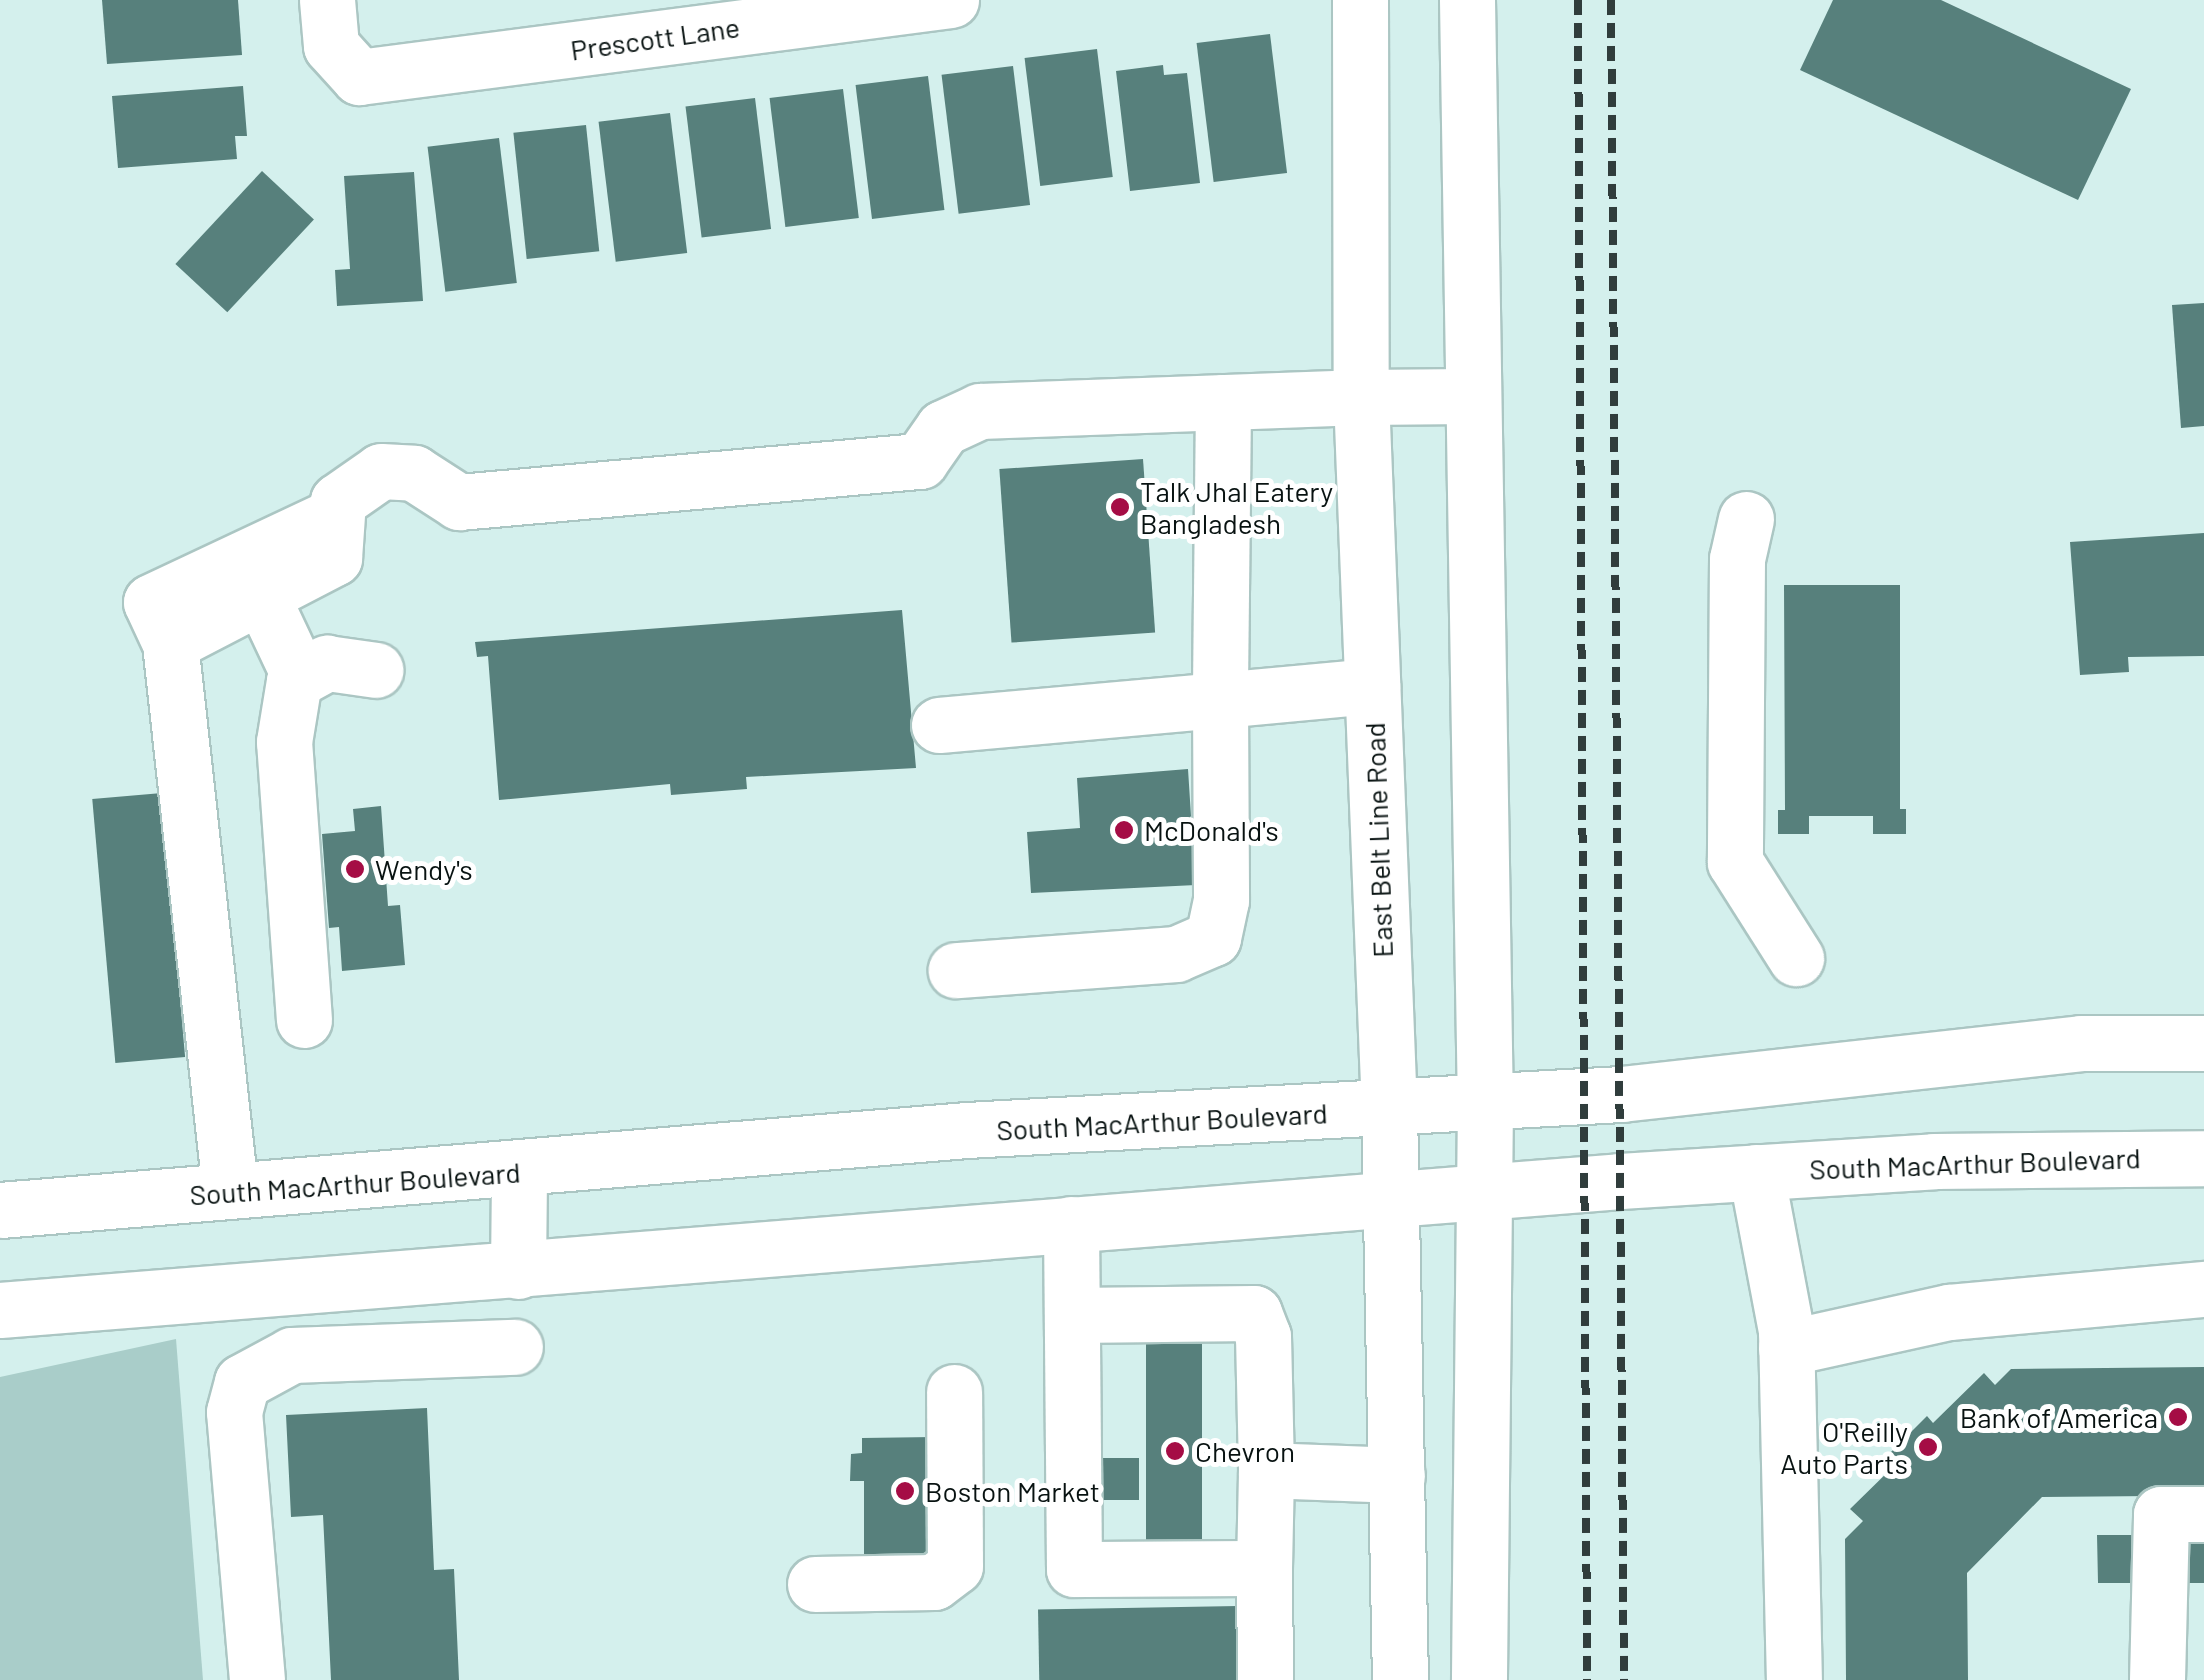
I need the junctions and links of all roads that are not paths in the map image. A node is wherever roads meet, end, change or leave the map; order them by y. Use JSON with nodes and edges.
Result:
{"nodes":[{"id":1,"x":327,"y":0,"type":"edge"},
{"id":2,"x":951,"y":0,"type":"edge"},
{"id":3,"x":1360,"y":0,"type":"edge"},
{"id":4,"x":1467,"y":0,"type":"edge"},
{"id":5,"x":1470,"y":396,"type":"junction"},
{"id":6,"x":1361,"y":397,"type":"junction"},
{"id":7,"x":1222,"y":402,"type":"junction"},
{"id":8,"x":1746,"y":519,"type":"dead end"},
{"id":9,"x":253,"y":578,"type":"junction"},
{"id":10,"x":376,"y":670,"type":"dead end"},
{"id":11,"x":300,"y":678,"type":"junction"},
{"id":12,"x":1372,"y":686,"type":"junction"},
{"id":13,"x":1220,"y":700,"type":"junction"},
{"id":14,"x":938,"y":725,"type":"dead end"},
{"id":15,"x":1796,"y":958,"type":"dead end"},
{"id":16,"x":956,"y":970,"type":"dead end"},
{"id":17,"x":304,"y":1020,"type":"dead end"},
{"id":18,"x":2204,"y":1043,"type":"edge"},
{"id":19,"x":1485,"y":1103,"type":"junction"},
{"id":20,"x":1389,"y":1110,"type":"junction"},
{"id":21,"x":2204,"y":1158,"type":"edge"},
{"id":22,"x":519,"y":1171,"type":"junction"},
{"id":23,"x":1756,"y":1172,"type":"junction"},
{"id":24,"x":230,"y":1188,"type":"junction"},
{"id":25,"x":1483,"y":1192,"type":"junction"},
{"id":26,"x":1390,"y":1198,"type":"junction"},
{"id":27,"x":0,"y":1210,"type":"edge"},
{"id":28,"x":1071,"y":1224,"type":"junction"},
{"id":29,"x":518,"y":1270,"type":"junction"},
{"id":30,"x":2204,"y":1289,"type":"edge"},
{"id":31,"x":0,"y":1310,"type":"edge"},
{"id":32,"x":1072,"y":1315,"type":"junction"},
{"id":33,"x":1786,"y":1339,"type":"junction"},
{"id":34,"x":515,"y":1347,"type":"dead end"},
{"id":35,"x":954,"y":1392,"type":"dead end"},
{"id":36,"x":1266,"y":1470,"type":"junction"},
{"id":37,"x":1397,"y":1474,"type":"junction"},
{"id":38,"x":2204,"y":1514,"type":"edge"},
{"id":39,"x":1264,"y":1568,"type":"junction"},
{"id":40,"x":815,"y":1584,"type":"dead end"},
{"id":41,"x":257,"y":1680,"type":"edge"},
{"id":42,"x":1265,"y":1680,"type":"edge"},
{"id":43,"x":1400,"y":1680,"type":"edge"},
{"id":44,"x":1479,"y":1680,"type":"edge"},
{"id":45,"x":1794,"y":1680,"type":"edge"},
{"id":46,"x":2157,"y":1680,"type":"edge"}],
"edges":[{"from":1,"to":2,"type":"main road","name":"Prescott Lane"},
{"from":3,"to":6,"type":"main road","name":"East Belt Line Road"},
{"from":4,"to":5,"type":"main road"},
{"from":5,"to":6,"type":"main road"},
{"from":5,"to":19,"type":"main road"},
{"from":6,"to":7,"type":"main road"},
{"from":6,"to":12,"type":"main road","name":"East Belt Line Road"},
{"from":7,"to":9,"type":"main road"},
{"from":7,"to":13,"type":"main road"},
{"from":8,"to":15,"type":"main road"},
{"from":9,"to":11,"type":"main road"},
{"from":9,"to":24,"type":"main road"},
{"from":10,"to":11,"type":"main road"},
{"from":11,"to":17,"type":"main road"},
{"from":12,"to":13,"type":"main road"},
{"from":12,"to":20,"type":"main road","name":"East Belt Line Road"},
{"from":13,"to":14,"type":"main road"},
{"from":13,"to":16,"type":"main road"},
{"from":18,"to":19,"type":"main road","name":"South MacArthur Boulevard"},
{"from":19,"to":20,"type":"main road","name":"South MacArthur Boulevard"},
{"from":19,"to":25,"type":"main road"},
{"from":20,"to":22,"type":"main road","name":"South MacArthur Boulevard"},
{"from":20,"to":26,"type":"main road","name":"East Belt Line Road"},
{"from":21,"to":23,"type":"main road","name":"South MacArthur Boulevard"},
{"from":22,"to":24,"type":"main road","name":"South MacArthur Boulevard"},
{"from":22,"to":29,"type":"main road"},
{"from":23,"to":25,"type":"main road","name":"South MacArthur Boulevard"},
{"from":23,"to":33,"type":"main road"},
{"from":24,"to":27,"type":"main road","name":"South MacArthur Boulevard"},
{"from":25,"to":26,"type":"main road","name":"South MacArthur Boulevard"},
{"from":25,"to":44,"type":"main road"},
{"from":26,"to":28,"type":"main road","name":"South MacArthur Boulevard"},
{"from":26,"to":37,"type":"main road","name":"East Belt Line Road"},
{"from":28,"to":29,"type":"main road","name":"South MacArthur Boulevard"},
{"from":28,"to":32,"type":"main road"},
{"from":29,"to":31,"type":"main road","name":"South MacArthur Boulevard"},
{"from":30,"to":33,"type":"main road"},
{"from":32,"to":36,"type":"main road"},
{"from":32,"to":39,"type":"main road"},
{"from":33,"to":45,"type":"main road"},
{"from":34,"to":41,"type":"main road"},
{"from":35,"to":40,"type":"main road"},
{"from":36,"to":37,"type":"main road"},
{"from":36,"to":39,"type":"main road"},
{"from":37,"to":43,"type":"main road","name":"East Belt Line Road"},
{"from":38,"to":46,"type":"main road"},
{"from":39,"to":42,"type":"main road"}]}
